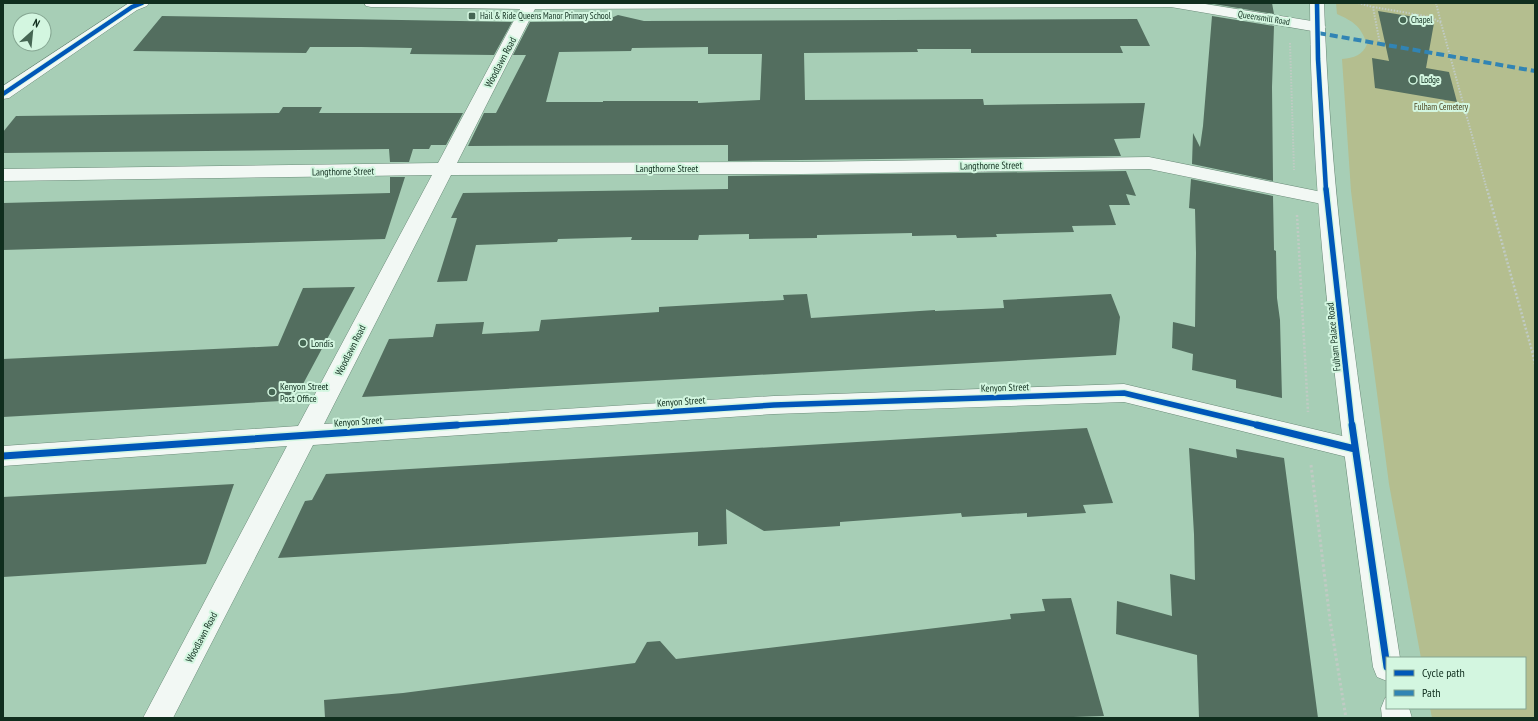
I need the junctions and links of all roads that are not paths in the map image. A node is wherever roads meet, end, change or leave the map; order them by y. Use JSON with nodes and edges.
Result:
{"nodes":[{"id":1,"x":142,"y":3,"type":"edge"},
{"id":2,"x":371,"y":3,"type":"edge"},
{"id":3,"x":1317,"y":3,"type":"edge"},
{"id":4,"x":531,"y":4,"type":"edge"},
{"id":5,"x":1318,"y":27,"type":"junction"},
{"id":6,"x":3,"y":94,"type":"edge"},
{"id":7,"x":444,"y":169,"type":"junction"},
{"id":8,"x":3,"y":175,"type":"edge"},
{"id":9,"x":1327,"y":199,"type":"junction"},
{"id":10,"x":306,"y":435,"type":"junction"},
{"id":11,"x":1356,"y":449,"type":"junction"},
{"id":12,"x":3,"y":456,"type":"edge"},
{"id":13,"x":1386,"y":660,"type":"edge"},
{"id":14,"x":158,"y":718,"type":"edge"}],
"edges":[{"from":1,"to":6,"type":"street"},
{"from":2,"to":4,"type":"street","name":"Queensmill Road"},
{"from":3,"to":5,"type":"street","name":"Fulham Palace Road"},
{"from":4,"to":5,"type":"street","name":"Queensmill Road"},
{"from":4,"to":7,"type":"street","name":"Woodlawn Road"},
{"from":5,"to":9,"type":"street","name":"Fulham Palace Road"},
{"from":7,"to":8,"type":"street","name":"Langthorne Street"},
{"from":7,"to":9,"type":"street","name":"Langthorne Street"},
{"from":7,"to":10,"type":"street","name":"Woodlawn Road"},
{"from":9,"to":11,"type":"street","name":"Fulham Palace Road"},
{"from":10,"to":11,"type":"street","name":"Kenyon Street"},
{"from":10,"to":12,"type":"street","name":"Kenyon Street"},
{"from":10,"to":14,"type":"street","name":"Woodlawn Road"},
{"from":11,"to":13,"type":"street","name":"Fulham Palace Road"}]}
